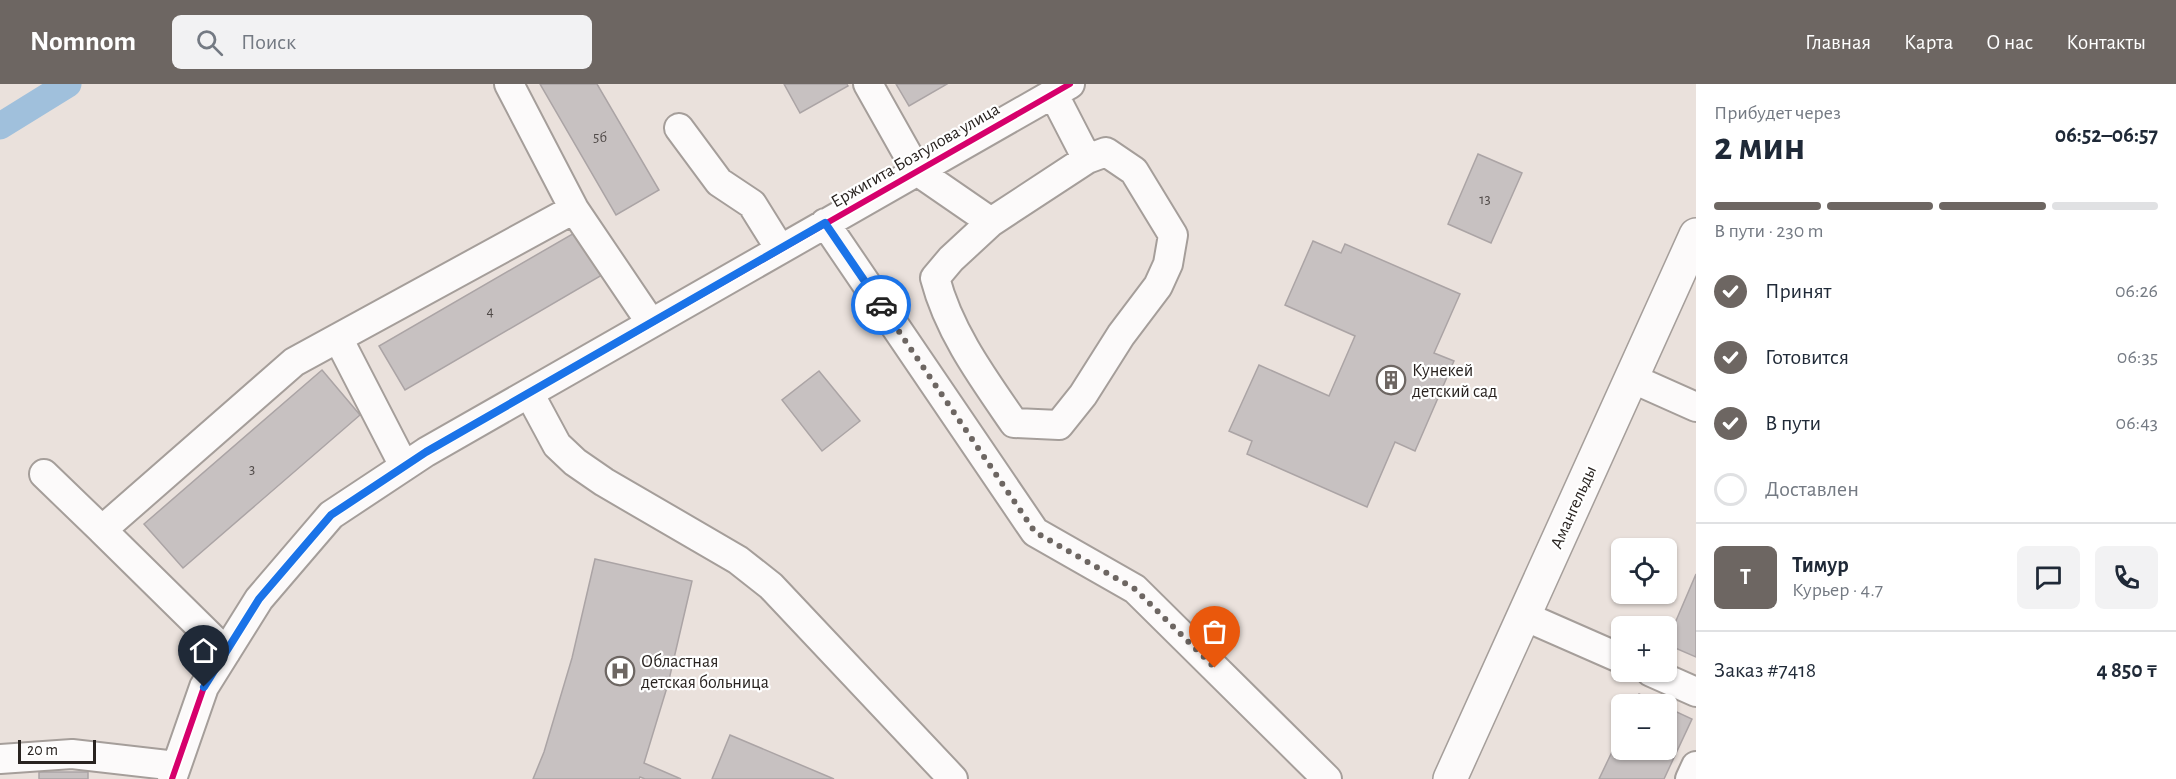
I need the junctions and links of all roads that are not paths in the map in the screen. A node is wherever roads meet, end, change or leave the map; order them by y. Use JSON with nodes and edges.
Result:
{"nodes":[{"id":1,"x":508,"y":84,"type":"edge"},
{"id":2,"x":868,"y":84,"type":"edge"},
{"id":3,"x":1062,"y":89,"type":"edge"},
{"id":4,"x":680,"y":128,"type":"dead end"},
{"id":5,"x":1087,"y":159,"type":"junction"},
{"id":6,"x":917,"y":171,"type":"junction"},
{"id":7,"x":574,"y":209,"type":"junction"},
{"id":8,"x":992,"y":222,"type":"junction"},
{"id":9,"x":825,"y":223,"type":"junction"},
{"id":10,"x":1696,"y":235,"type":"edge"},
{"id":11,"x":780,"y":249,"type":"junction"},
{"id":12,"x":651,"y":323,"type":"junction"},
{"id":13,"x":338,"y":338,"type":"junction"},
{"id":14,"x":1631,"y":378,"type":"junction"},
{"id":15,"x":529,"y":393,"type":"junction"},
{"id":16,"x":1696,"y":407,"type":"edge"},
{"id":17,"x":404,"y":466,"type":"junction"},
{"id":18,"x":44,"y":474,"type":"dead end"},
{"id":19,"x":102,"y":530,"type":"junction"},
{"id":20,"x":1524,"y":616,"type":"junction"},
{"id":21,"x":226,"y":652,"type":"junction"},
{"id":22,"x":1611,"y":654,"type":"edge"},
{"id":23,"x":1674,"y":682,"type":"edge"},
{"id":24,"x":1696,"y":692,"type":"edge"},
{"id":25,"x":0,"y":759,"type":"edge"},
{"id":26,"x":1696,"y":766,"type":"edge"},
{"id":27,"x":174,"y":772,"type":"edge"},
{"id":28,"x":953,"y":779,"type":"edge"},
{"id":29,"x":1327,"y":779,"type":"edge"},
{"id":30,"x":1450,"y":779,"type":"edge"},
{"id":31,"x":1690,"y":779,"type":"edge"}],
"edges":[{"from":1,"to":7,"type":"street"},
{"from":2,"to":6,"type":"street"},
{"from":3,"to":5,"type":"street"},
{"from":3,"to":6,"type":"street","name":"Ержигита Бозгулова улица"},
{"from":4,"to":11,"type":"street"},
{"from":5,"to":8,"type":"street"},
{"from":5,"to":8,"type":"street"},
{"from":6,"to":8,"type":"street"},
{"from":6,"to":9,"type":"street","name":"Ержигита Бозгулова улица"},
{"from":7,"to":12,"type":"street"},
{"from":7,"to":13,"type":"street"},
{"from":9,"to":11,"type":"street","name":"Ержигита Бозгулова улица"},
{"from":9,"to":29,"type":"street"},
{"from":10,"to":14,"type":"main road","name":"Амангельды"},
{"from":11,"to":12,"type":"street","name":"Ержигита Бозгулова улица"},
{"from":12,"to":15,"type":"street","name":"Ержигита Бозгулова улица"},
{"from":13,"to":17,"type":"street"},
{"from":13,"to":19,"type":"street"},
{"from":14,"to":16,"type":"street"},
{"from":14,"to":20,"type":"main road","name":"Амангельды"},
{"from":15,"to":17,"type":"street","name":"Ержигита Бозгулова улица"},
{"from":15,"to":28,"type":"street"},
{"from":17,"to":21,"type":"street","name":"Ержигита Бозгулова улица"},
{"from":18,"to":19,"type":"street"},
{"from":19,"to":21,"type":"street"},
{"from":20,"to":22,"type":"street"},
{"from":20,"to":30,"type":"main road","name":"Амангельды"},
{"from":21,"to":27,"type":"street","name":"Ержигита Бозгулова улица"},
{"from":23,"to":24,"type":"street"},
{"from":25,"to":27,"type":"street"},
{"from":26,"to":31,"type":"street"}]}
